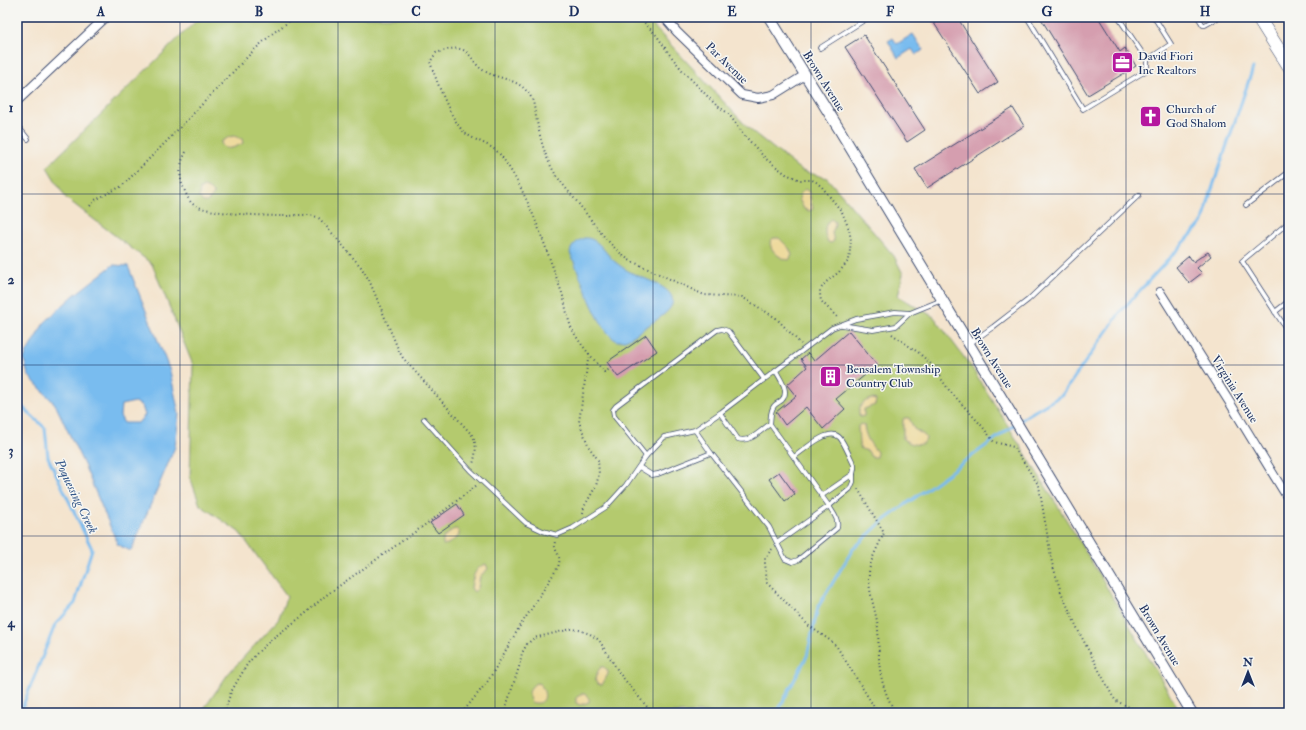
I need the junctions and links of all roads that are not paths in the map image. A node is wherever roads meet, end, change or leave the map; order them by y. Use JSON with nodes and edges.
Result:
{"nodes":[{"id":1,"x":105,"y":17,"type":"edge"},
{"id":2,"x":664,"y":17,"type":"edge"},
{"id":3,"x":769,"y":17,"type":"edge"},
{"id":4,"x":869,"y":17,"type":"edge"},
{"id":5,"x":1026,"y":17,"type":"edge"},
{"id":6,"x":1118,"y":17,"type":"edge"},
{"id":7,"x":1154,"y":17,"type":"edge"},
{"id":8,"x":1198,"y":17,"type":"edge"},
{"id":9,"x":1258,"y":17,"type":"edge"},
{"id":10,"x":1216,"y":18,"type":"edge"},
{"id":11,"x":820,"y":48,"type":"dead end"},
{"id":12,"x":1147,"y":60,"type":"junction"},
{"id":13,"x":1289,"y":66,"type":"edge"},
{"id":14,"x":805,"y":75,"type":"junction"},
{"id":15,"x":17,"y":100,"type":"edge"},
{"id":16,"x":17,"y":125,"type":"edge"},
{"id":17,"x":28,"y":139,"type":"dead end"},
{"id":18,"x":1289,"y":172,"type":"edge"},
{"id":19,"x":1139,"y":195,"type":"dead end"},
{"id":20,"x":1246,"y":205,"type":"dead end"},
{"id":21,"x":1289,"y":222,"type":"edge"},
{"id":22,"x":1160,"y":292,"type":"dead end"},
{"id":23,"x":942,"y":300,"type":"junction"},
{"id":24,"x":1289,"y":301,"type":"edge"},
{"id":25,"x":1275,"y":312,"type":"junction"},
{"id":26,"x":910,"y":313,"type":"junction"},
{"id":27,"x":842,"y":325,"type":"junction"},
{"id":28,"x":1289,"y":333,"type":"edge"},
{"id":29,"x":968,"y":344,"type":"junction"},
{"id":30,"x":776,"y":371,"type":"junction"},
{"id":31,"x":764,"y":379,"type":"junction"},
{"id":32,"x":720,"y":413,"type":"junction"},
{"id":33,"x":424,"y":419,"type":"dead end"},
{"id":34,"x":770,"y":424,"type":"junction"},
{"id":35,"x":695,"y":430,"type":"junction"},
{"id":36,"x":711,"y":453,"type":"junction"},
{"id":37,"x":646,"y":456,"type":"junction"},
{"id":38,"x":794,"y":457,"type":"junction"},
{"id":39,"x":639,"y":467,"type":"junction"},
{"id":40,"x":853,"y":474,"type":"junction"},
{"id":41,"x":821,"y":496,"type":"junction"},
{"id":42,"x":1289,"y":500,"type":"edge"},
{"id":43,"x":829,"y":506,"type":"junction"},
{"id":44,"x":777,"y":543,"type":"junction"},
{"id":45,"x":1192,"y":713,"type":"edge"}],
"edges":[{"from":1,"to":15,"type":"street"},
{"from":2,"to":14,"type":"street","name":"Par Avenue"},
{"from":3,"to":14,"type":"street","name":"Brown Avenue"},
{"from":4,"to":11,"type":"lane"},
{"from":5,"to":12,"type":"lane"},
{"from":6,"to":12,"type":"lane"},
{"from":7,"to":12,"type":"lane"},
{"from":8,"to":10,"type":"lane"},
{"from":9,"to":13,"type":"main road"},
{"from":14,"to":23,"type":"street","name":"Brown Avenue"},
{"from":16,"to":17,"type":"lane"},
{"from":18,"to":20,"type":"lane"},
{"from":19,"to":29,"type":"lane"},
{"from":21,"to":25,"type":"lane"},
{"from":22,"to":42,"type":"street","name":"Virginia Avenue"},
{"from":23,"to":26,"type":"lane"},
{"from":23,"to":29,"type":"street","name":"Brown Avenue"},
{"from":24,"to":25,"type":"lane"},
{"from":25,"to":28,"type":"lane"},
{"from":26,"to":27,"type":"lane"},
{"from":26,"to":27,"type":"lane"},
{"from":27,"to":30,"type":"lane"},
{"from":29,"to":45,"type":"street","name":"Brown Avenue"},
{"from":30,"to":31,"type":"lane"},
{"from":30,"to":34,"type":"lane"},
{"from":31,"to":32,"type":"lane"},
{"from":31,"to":37,"type":"lane"},
{"from":32,"to":34,"type":"lane"},
{"from":32,"to":35,"type":"lane"},
{"from":33,"to":39,"type":"lane"},
{"from":34,"to":38,"type":"lane"},
{"from":35,"to":36,"type":"lane"},
{"from":35,"to":37,"type":"lane"},
{"from":36,"to":39,"type":"lane"},
{"from":36,"to":44,"type":"lane"},
{"from":37,"to":39,"type":"lane"},
{"from":38,"to":40,"type":"lane"},
{"from":38,"to":41,"type":"lane"},
{"from":40,"to":41,"type":"lane"},
{"from":40,"to":43,"type":"lane"},
{"from":41,"to":43,"type":"lane"},
{"from":43,"to":44,"type":"lane"},
{"from":43,"to":44,"type":"lane"}]}
